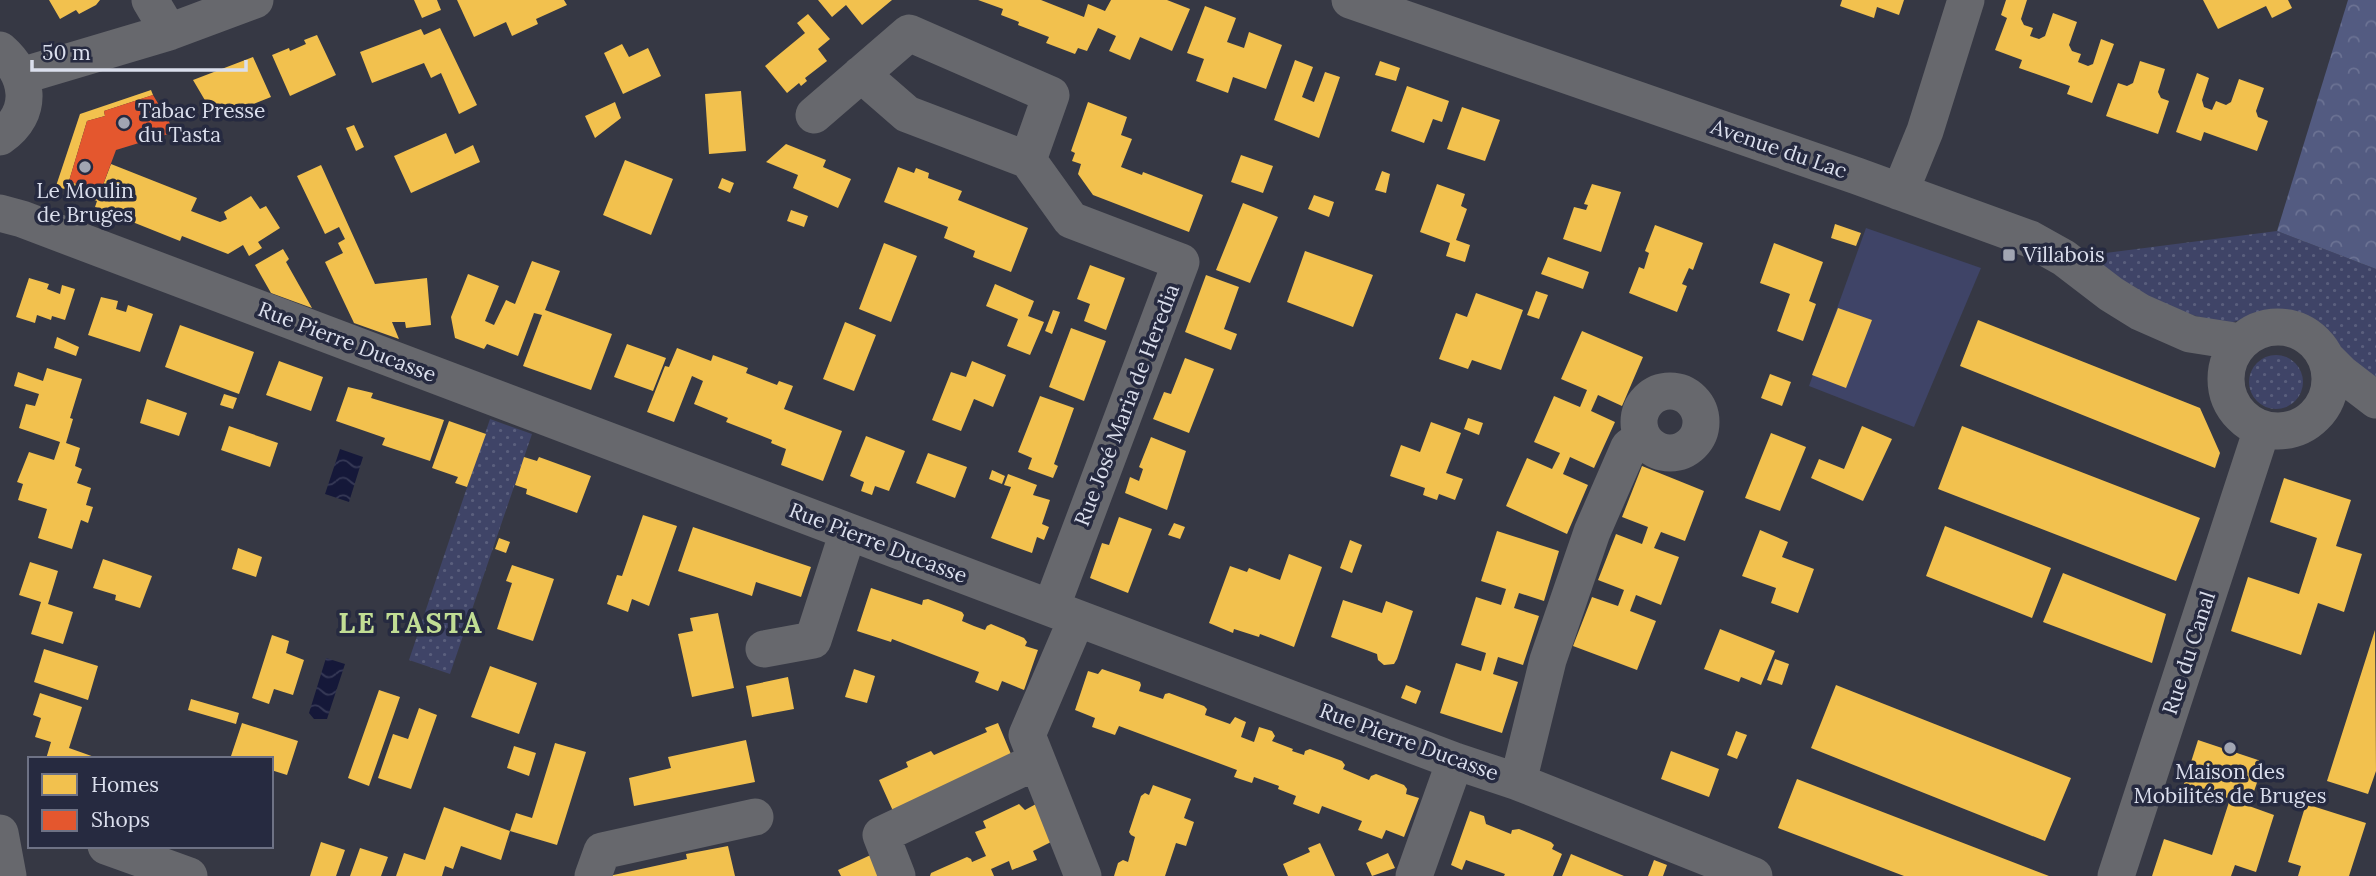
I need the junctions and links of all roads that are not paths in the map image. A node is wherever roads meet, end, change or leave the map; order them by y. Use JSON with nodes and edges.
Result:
{"nodes":[{"id":1,"x":150,"y":0,"type":"edge"},
{"id":2,"x":256,"y":0,"type":"edge"},
{"id":3,"x":1350,"y":0,"type":"edge"},
{"id":4,"x":1966,"y":0,"type":"edge"},
{"id":5,"x":169,"y":32,"type":"junction"},
{"id":6,"x":10,"y":63,"type":"edge"},
{"id":7,"x":862,"y":74,"type":"junction"},
{"id":8,"x":814,"y":115,"type":"dead end"},
{"id":9,"x":0,"y":137,"type":"edge"},
{"id":10,"x":1028,"y":160,"type":"junction"},
{"id":11,"x":1900,"y":192,"type":"junction"},
{"id":12,"x":0,"y":213,"type":"edge"},
{"id":13,"x":2190,"y":334,"type":"junction"},
{"id":14,"x":2241,"y":342,"type":"junction"},
{"id":15,"x":2325,"y":357,"type":"junction"},
{"id":16,"x":2226,"y":385,"type":"junction"},
{"id":17,"x":2376,"y":401,"type":"edge"},
{"id":18,"x":2312,"y":419,"type":"junction"},
{"id":19,"x":2262,"y":429,"type":"junction"},
{"id":20,"x":1643,"y":438,"type":"dead end"},
{"id":21,"x":848,"y":532,"type":"junction"},
{"id":22,"x":1064,"y":613,"type":"junction"},
{"id":23,"x":764,"y":649,"type":"dead end"},
{"id":24,"x":1037,"y":761,"type":"junction"},
{"id":25,"x":1455,"y":761,"type":"junction"},
{"id":26,"x":1518,"y":782,"type":"junction"},
{"id":27,"x":755,"y":817,"type":"dead end"},
{"id":28,"x":28,"y":832,"type":"edge"},
{"id":29,"x":112,"y":848,"type":"edge"},
{"id":30,"x":2,"y":851,"type":"edge"},
{"id":31,"x":189,"y":876,"type":"edge"},
{"id":32,"x":593,"y":876,"type":"edge"},
{"id":33,"x":897,"y":876,"type":"edge"},
{"id":34,"x":1083,"y":876,"type":"edge"},
{"id":35,"x":1414,"y":876,"type":"edge"},
{"id":36,"x":1754,"y":876,"type":"edge"},
{"id":37,"x":2116,"y":876,"type":"edge"}],
"edges":[{"from":1,"to":5,"type":"street"},
{"from":2,"to":5,"type":"street"},
{"from":3,"to":11,"type":"street","name":"Avenue du Lac"},
{"from":4,"to":11,"type":"street"},
{"from":5,"to":6,"type":"street"},
{"from":6,"to":9,"type":"street"},
{"from":7,"to":8,"type":"street"},
{"from":7,"to":10,"type":"street"},
{"from":7,"to":10,"type":"street"},
{"from":10,"to":22,"type":"street","name":"Rue José Maria de Heredia"},
{"from":11,"to":13,"type":"street","name":"Avenue du Lac"},
{"from":12,"to":21,"type":"street","name":"Rue Pierre Ducasse"},
{"from":13,"to":14,"type":"street","name":"Avenue du Lac"},
{"from":13,"to":16,"type":"street"},
{"from":14,"to":15,"type":"street"},
{"from":14,"to":16,"type":"street"},
{"from":15,"to":17,"type":"street"},
{"from":15,"to":18,"type":"street"},
{"from":16,"to":19,"type":"street"},
{"from":17,"to":18,"type":"street"},
{"from":18,"to":19,"type":"street"},
{"from":19,"to":37,"type":"street","name":"Rue du Canal"},
{"from":20,"to":26,"type":"street"},
{"from":21,"to":22,"type":"street","name":"Rue Pierre Ducasse"},
{"from":21,"to":23,"type":"street"},
{"from":22,"to":24,"type":"street"},
{"from":22,"to":25,"type":"street","name":"Rue Pierre Ducasse"},
{"from":24,"to":33,"type":"street"},
{"from":24,"to":34,"type":"street"},
{"from":25,"to":26,"type":"street","name":"Rue Pierre Ducasse"},
{"from":25,"to":35,"type":"street"},
{"from":26,"to":36,"type":"street","name":"Rue Pierre Ducasse"},
{"from":27,"to":32,"type":"street"},
{"from":28,"to":30,"type":"street"},
{"from":29,"to":31,"type":"street"}]}
